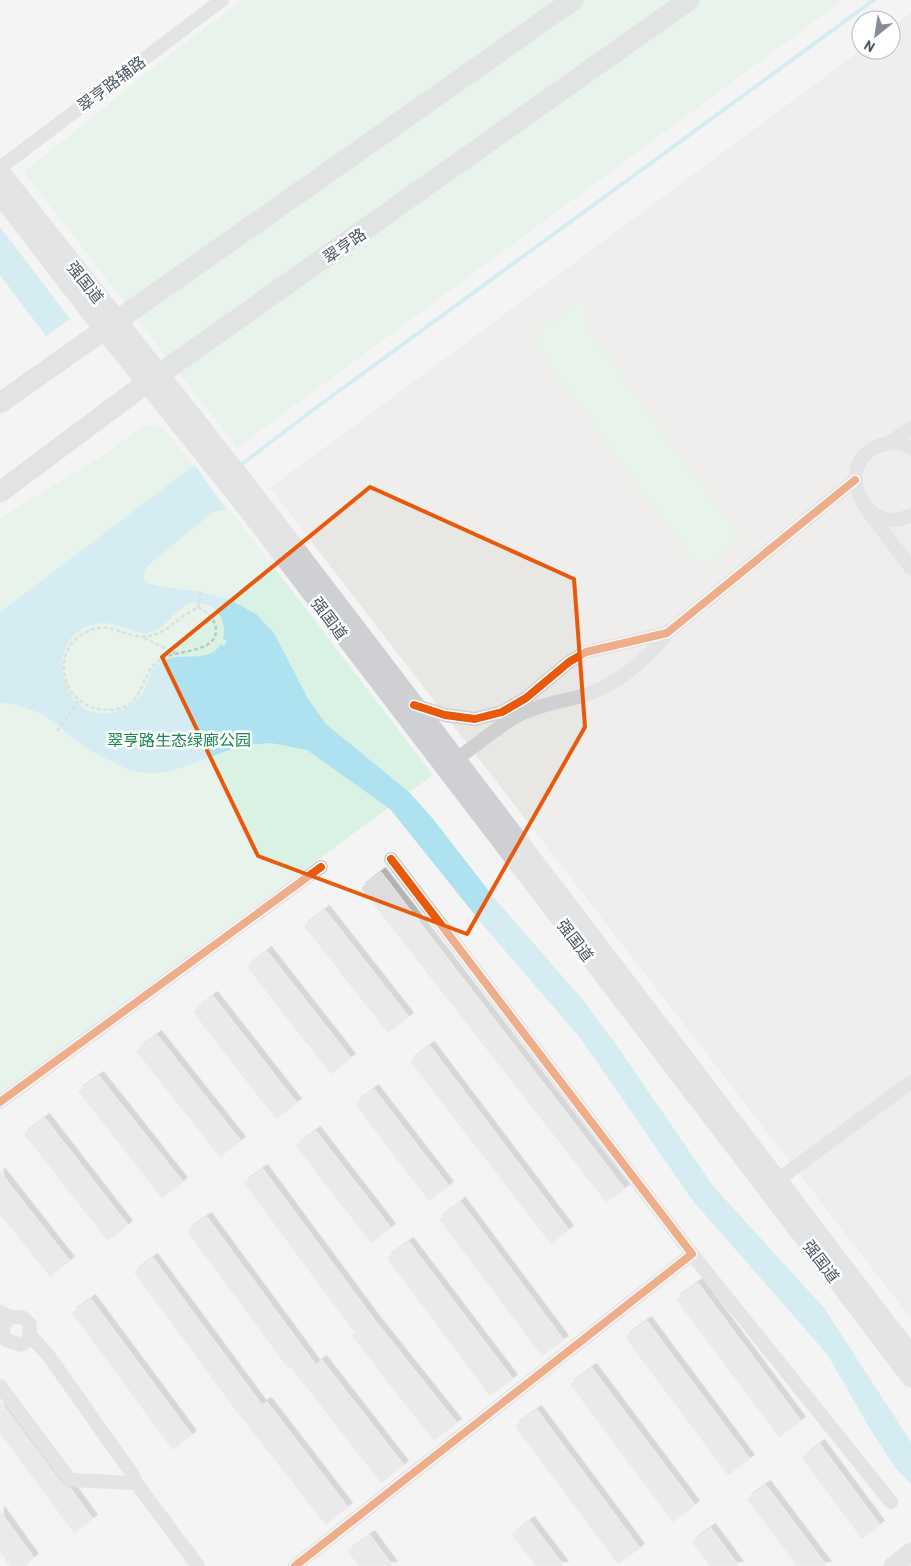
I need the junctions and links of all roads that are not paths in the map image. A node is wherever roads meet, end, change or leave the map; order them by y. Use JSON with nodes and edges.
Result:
{"nodes":[{"id":1,"x":222,"y":0,"type":"edge"},
{"id":2,"x":573,"y":0,"type":"edge"},
{"id":3,"x":689,"y":0,"type":"edge"},
{"id":4,"x":0,"y":168,"type":"edge"},
{"id":5,"x":0,"y":172,"type":"edge"},
{"id":6,"x":0,"y":195,"type":"edge"},
{"id":7,"x":104,"y":329,"type":"junction"},
{"id":8,"x":146,"y":384,"type":"junction"},
{"id":9,"x":0,"y":403,"type":"edge"},
{"id":10,"x":911,"y":428,"type":"edge"},
{"id":11,"x":887,"y":444,"type":"junction"},
{"id":12,"x":911,"y":448,"type":"edge"},
{"id":13,"x":855,"y":480,"type":"junction"},
{"id":14,"x":0,"y":492,"type":"edge"},
{"id":15,"x":247,"y":498,"type":"junction"},
{"id":16,"x":863,"y":504,"type":"junction"},
{"id":17,"x":911,"y":515,"type":"edge"},
{"id":18,"x":911,"y":568,"type":"edge"},
{"id":19,"x":667,"y":633,"type":"junction"},
{"id":20,"x":414,"y":705,"type":"junction"},
{"id":21,"x":450,"y":764,"type":"junction"},
{"id":22,"x":391,"y":859,"type":"dead end"},
{"id":23,"x":321,"y":867,"type":"dead end"},
{"id":24,"x":911,"y":1082,"type":"edge"},
{"id":25,"x":0,"y":1102,"type":"edge"},
{"id":26,"x":772,"y":1185,"type":"junction"},
{"id":27,"x":692,"y":1254,"type":"junction"},
{"id":28,"x":5,"y":1314,"type":"edge"},
{"id":29,"x":30,"y":1335,"type":"junction"},
{"id":30,"x":911,"y":1355,"type":"edge"},
{"id":31,"x":911,"y":1378,"type":"edge"},
{"id":32,"x":0,"y":1386,"type":"edge"},
{"id":33,"x":136,"y":1483,"type":"junction"},
{"id":34,"x":891,"y":1502,"type":"dead end"},
{"id":35,"x":911,"y":1552,"type":"edge"},
{"id":36,"x":198,"y":1566,"type":"edge"},
{"id":37,"x":295,"y":1566,"type":"edge"},
{"id":38,"x":893,"y":1566,"type":"edge"}],
"edges":[{"from":1,"to":4,"type":"street","name":"翠亨路辅路"},
{"from":2,"to":7,"type":"main road"},
{"from":3,"to":8,"type":"main road","name":"翠亨路"},
{"from":5,"to":7,"type":"main road","name":"强国道"},
{"from":6,"to":7,"type":"main road","name":"强国道"},
{"from":7,"to":8,"type":"main road","name":"强国道"},
{"from":7,"to":9,"type":"main road"},
{"from":8,"to":14,"type":"main road","name":"翠亨路"},
{"from":8,"to":15,"type":"main road","name":"强国道"},
{"from":10,"to":11,"type":"street"},
{"from":11,"to":12,"type":"street"},
{"from":11,"to":13,"type":"street"},
{"from":13,"to":16,"type":"street"},
{"from":13,"to":19,"type":"street"},
{"from":15,"to":20,"type":"main road","name":"强国道"},
{"from":15,"to":21,"type":"main road","name":"强国道"},
{"from":16,"to":17,"type":"street"},
{"from":16,"to":18,"type":"street"},
{"from":19,"to":20,"type":"street"},
{"from":19,"to":21,"type":"street"},
{"from":20,"to":21,"type":"main road","name":"强国道"},
{"from":21,"to":26,"type":"main road","name":"强国道"},
{"from":22,"to":27,"type":"street"},
{"from":23,"to":25,"type":"street"},
{"from":24,"to":26,"type":"street"},
{"from":26,"to":30,"type":"main road","name":"强国道"},
{"from":26,"to":31,"type":"main road","name":"强国道"},
{"from":27,"to":34,"type":"street"},
{"from":27,"to":37,"type":"street"},
{"from":28,"to":29,"type":"street"},
{"from":28,"to":29,"type":"street"},
{"from":29,"to":33,"type":"street"},
{"from":32,"to":33,"type":"street"},
{"from":33,"to":36,"type":"street"},
{"from":35,"to":38,"type":"main road"}]}
